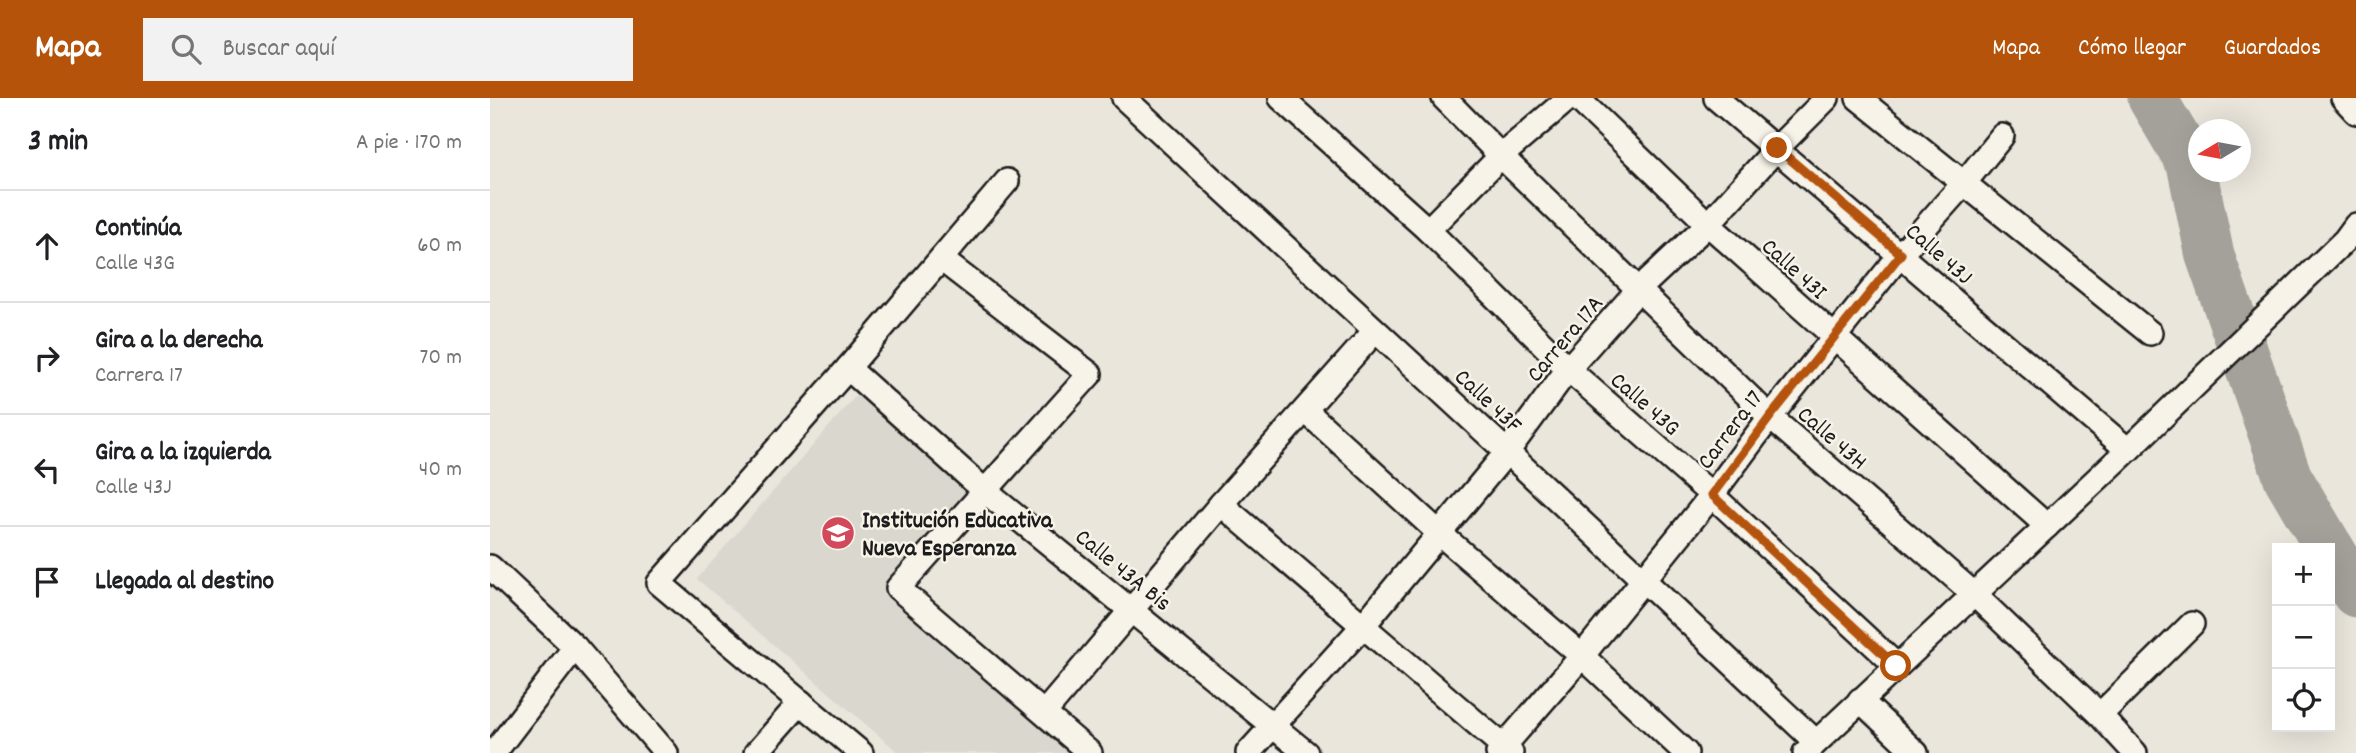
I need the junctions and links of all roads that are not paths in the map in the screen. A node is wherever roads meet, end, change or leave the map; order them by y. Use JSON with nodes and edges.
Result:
{"nodes":[{"id":1,"x":1124,"y":98,"type":"edge"},
{"id":2,"x":1281,"y":98,"type":"edge"},
{"id":3,"x":1444,"y":98,"type":"edge"},
{"id":4,"x":1569,"y":98,"type":"edge"},
{"id":5,"x":1577,"y":98,"type":"edge"},
{"id":6,"x":1716,"y":98,"type":"edge"},
{"id":7,"x":1826,"y":98,"type":"edge"},
{"id":8,"x":1858,"y":98,"type":"edge"},
{"id":9,"x":2343,"y":98,"type":"edge"},
{"id":10,"x":2356,"y":112,"type":"edge"},
{"id":11,"x":2002,"y":136,"type":"dead end"},
{"id":12,"x":1777,"y":148,"type":"junction"},
{"id":13,"x":1501,"y":156,"type":"junction"},
{"id":14,"x":1006,"y":181,"type":"dead end"},
{"id":15,"x":1965,"y":182,"type":"junction"},
{"id":16,"x":1708,"y":224,"type":"junction"},
{"id":17,"x":1428,"y":230,"type":"junction"},
{"id":18,"x":2351,"y":232,"type":"edge"},
{"id":19,"x":1901,"y":254,"type":"junction"},
{"id":20,"x":942,"y":258,"type":"junction"},
{"id":21,"x":1638,"y":290,"type":"junction"},
{"id":22,"x":1375,"y":331,"type":"junction"},
{"id":23,"x":2150,"y":333,"type":"dead end"},
{"id":24,"x":1834,"y":338,"type":"junction"},
{"id":25,"x":848,"y":368,"type":"junction"},
{"id":26,"x":1568,"y":369,"type":"junction"},
{"id":27,"x":1306,"y":411,"type":"junction"},
{"id":28,"x":1770,"y":417,"type":"junction"},
{"id":29,"x":2134,"y":444,"type":"junction"},
{"id":30,"x":1507,"y":452,"type":"junction"},
{"id":31,"x":986,"y":492,"type":"junction"},
{"id":32,"x":1712,"y":495,"type":"junction"},
{"id":33,"x":1221,"y":504,"type":"junction"},
{"id":34,"x":2047,"y":526,"type":"junction"},
{"id":35,"x":1439,"y":533,"type":"junction"},
{"id":36,"x":490,"y":567,"type":"edge"},
{"id":37,"x":1644,"y":579,"type":"junction"},
{"id":38,"x":1975,"y":595,"type":"junction"},
{"id":39,"x":1131,"y":609,"type":"junction"},
{"id":40,"x":2192,"y":624,"type":"dead end"},
{"id":41,"x":1362,"y":627,"type":"junction"},
{"id":42,"x":575,"y":647,"type":"junction"},
{"id":43,"x":1582,"y":656,"type":"junction"},
{"id":44,"x":1896,"y":666,"type":"junction"},
{"id":45,"x":1860,"y":700,"type":"junction"},
{"id":46,"x":801,"y":702,"type":"junction"},
{"id":47,"x":1045,"y":712,"type":"junction"},
{"id":48,"x":2099,"y":715,"type":"junction"},
{"id":49,"x":1273,"y":725,"type":"junction"},
{"id":50,"x":1811,"y":748,"type":"edge"},
{"id":51,"x":1504,"y":751,"type":"edge"},
{"id":52,"x":491,"y":753,"type":"edge"},
{"id":53,"x":666,"y":753,"type":"edge"},
{"id":54,"x":756,"y":753,"type":"edge"},
{"id":55,"x":860,"y":753,"type":"edge"},
{"id":56,"x":1090,"y":753,"type":"edge"},
{"id":57,"x":1248,"y":753,"type":"edge"},
{"id":58,"x":1306,"y":753,"type":"edge"},
{"id":59,"x":1686,"y":753,"type":"edge"},
{"id":60,"x":1916,"y":753,"type":"edge"},
{"id":61,"x":2135,"y":753,"type":"edge"}],
"edges":[{"from":1,"to":22,"type":"street","name":"Calle 43F"},
{"from":2,"to":17,"type":"street","name":"Calle 43G"},
{"from":3,"to":13,"type":"street","name":"Calle 43H"},
{"from":4,"to":13,"type":"street"},
{"from":5,"to":16,"type":"street","name":"Calle 43I"},
{"from":6,"to":12,"type":"street","name":"Calle 43J"},
{"from":7,"to":12,"type":"street","name":"Carrera 17A"},
{"from":8,"to":15,"type":"street"},
{"from":9,"to":10,"type":"street"},
{"from":11,"to":15,"type":"street","name":"Carrera 17"},
{"from":12,"to":16,"type":"street","name":"Carrera 17A"},
{"from":12,"to":19,"type":"street","name":"Calle 43J"},
{"from":13,"to":17,"type":"street"},
{"from":13,"to":21,"type":"street","name":"Calle 43H"},
{"from":14,"to":20,"type":"street"},
{"from":15,"to":19,"type":"street","name":"Carrera 17"},
{"from":15,"to":23,"type":"street"},
{"from":16,"to":21,"type":"street","name":"Carrera 17A"},
{"from":16,"to":24,"type":"street","name":"Calle 43I"},
{"from":17,"to":26,"type":"street","name":"Calle 43G"},
{"from":18,"to":29,"type":"street"},
{"from":19,"to":24,"type":"street","name":"Carrera 17"},
{"from":19,"to":29,"type":"street","name":"Calle 43J"},
{"from":20,"to":25,"type":"street"},
{"from":20,"to":31,"type":"street"},
{"from":21,"to":26,"type":"street","name":"Carrera 17A"},
{"from":21,"to":28,"type":"street","name":"Calle 43H"},
{"from":22,"to":27,"type":"street"},
{"from":22,"to":30,"type":"street","name":"Calle 43F"},
{"from":24,"to":28,"type":"street","name":"Carrera 17"},
{"from":24,"to":34,"type":"street","name":"Calle 43I"},
{"from":25,"to":31,"type":"street","name":"Calle 43A Bis"},
{"from":25,"to":46,"type":"street"},
{"from":26,"to":30,"type":"street","name":"Carrera 17A"},
{"from":26,"to":32,"type":"street","name":"Calle 43G"},
{"from":27,"to":33,"type":"street"},
{"from":27,"to":35,"type":"street"},
{"from":28,"to":32,"type":"street","name":"Carrera 17"},
{"from":28,"to":38,"type":"street","name":"Calle 43H"},
{"from":29,"to":34,"type":"street"},
{"from":30,"to":35,"type":"street","name":"Carrera 17A"},
{"from":30,"to":37,"type":"street","name":"Calle 43F"},
{"from":31,"to":39,"type":"street","name":"Calle 43A Bis"},
{"from":31,"to":47,"type":"street"},
{"from":32,"to":37,"type":"street","name":"Carrera 17"},
{"from":32,"to":44,"type":"street","name":"Calle 43G"},
{"from":33,"to":39,"type":"street"},
{"from":33,"to":41,"type":"street"},
{"from":34,"to":38,"type":"street"},
{"from":35,"to":41,"type":"street","name":"Carrera 17A"},
{"from":35,"to":43,"type":"street"},
{"from":36,"to":42,"type":"street"},
{"from":37,"to":43,"type":"street","name":"Carrera 17"},
{"from":37,"to":50,"type":"street","name":"Calle 43F"},
{"from":38,"to":44,"type":"street"},
{"from":38,"to":48,"type":"street","name":"Calle 43H"},
{"from":39,"to":47,"type":"street"},
{"from":39,"to":49,"type":"street","name":"Calle 43A Bis"},
{"from":40,"to":48,"type":"street"},
{"from":41,"to":49,"type":"street","name":"Carrera 17A"},
{"from":41,"to":51,"type":"street"},
{"from":42,"to":52,"type":"street"},
{"from":42,"to":53,"type":"street"},
{"from":43,"to":51,"type":"street","name":"Carrera 17"},
{"from":43,"to":59,"type":"street"},
{"from":44,"to":45,"type":"street"},
{"from":45,"to":50,"type":"street"},
{"from":45,"to":60,"type":"street"},
{"from":46,"to":54,"type":"street"},
{"from":46,"to":55,"type":"street"},
{"from":47,"to":56,"type":"street"},
{"from":48,"to":61,"type":"street","name":"Calle 43H"},
{"from":49,"to":57,"type":"street","name":"Carrera 17A"},
{"from":49,"to":58,"type":"street","name":"Calle 43A Bis"}]}
